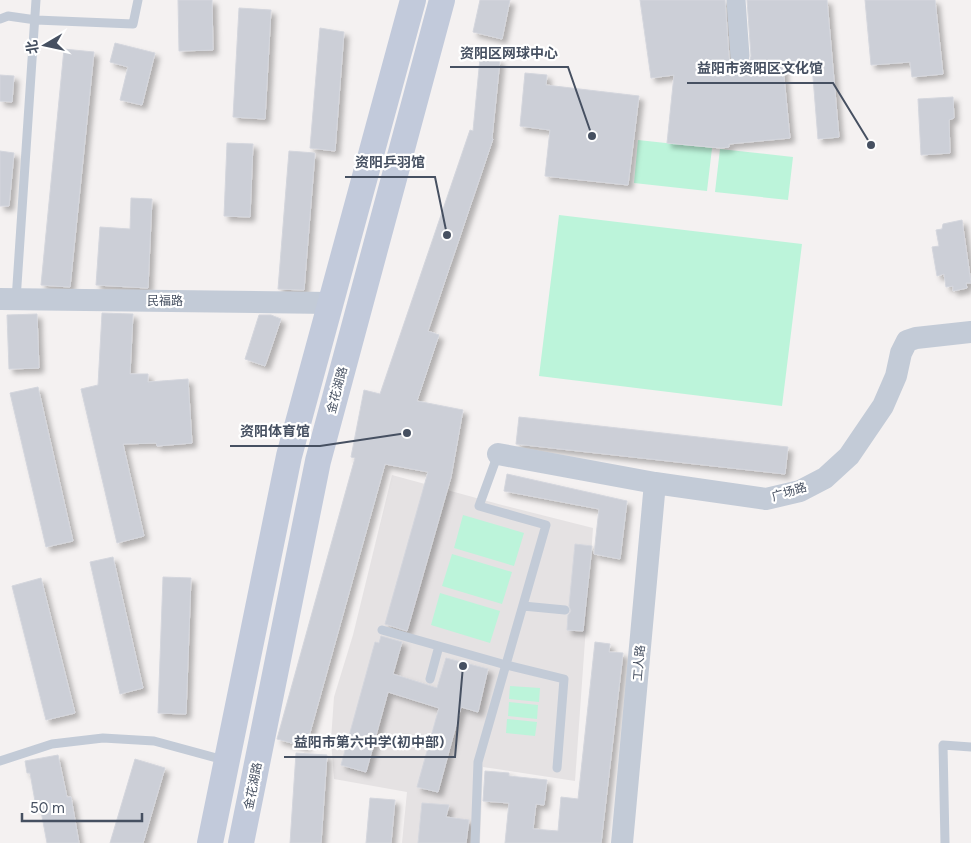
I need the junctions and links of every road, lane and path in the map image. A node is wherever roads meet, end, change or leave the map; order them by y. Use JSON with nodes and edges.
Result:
{"nodes":[{"id":1,"x":36,"y":0,"type":"edge"},
{"id":2,"x":138,"y":0,"type":"edge"},
{"id":3,"x":413,"y":0,"type":"edge"},
{"id":4,"x":442,"y":0,"type":"edge"},
{"id":5,"x":736,"y":0,"type":"edge"},
{"id":6,"x":0,"y":19,"type":"edge"},
{"id":7,"x":36,"y":20,"type":"junction"},
{"id":8,"x":740,"y":56,"type":"dead end"},
{"id":9,"x":8,"y":300,"type":"edge"},
{"id":10,"x":330,"y":303,"type":"junction"},
{"id":11,"x":971,"y":332,"type":"edge"},
{"id":12,"x":498,"y":454,"type":"joint"},
{"id":13,"x":656,"y":483,"type":"junction"},
{"id":14,"x":523,"y":606,"type":"junction"},
{"id":15,"x":565,"y":610,"type":"dead end"},
{"id":16,"x":382,"y":630,"type":"dead end"},
{"id":17,"x":439,"y":646,"type":"junction"},
{"id":18,"x":506,"y":665,"type":"junction"},
{"id":19,"x":430,"y":679,"type":"dead end"},
{"id":20,"x":971,"y":747,"type":"edge"},
{"id":21,"x":0,"y":761,"type":"edge"},
{"id":22,"x":227,"y":761,"type":"junction"},
{"id":23,"x":557,"y":768,"type":"dead end"},
{"id":24,"x":210,"y":843,"type":"edge"},
{"id":25,"x":242,"y":843,"type":"edge"},
{"id":26,"x":475,"y":843,"type":"edge"},
{"id":27,"x":622,"y":843,"type":"edge"},
{"id":28,"x":945,"y":843,"type":"edge"}],
"edges":[{"from":1,"to":7,"type":"lane"},
{"from":2,"to":7,"type":"lane"},
{"from":3,"to":10,"type":"main road"},
{"from":4,"to":25,"type":"main road","name":"金花湖路"},
{"from":5,"to":8,"type":"street"},
{"from":6,"to":7,"type":"lane"},
{"from":7,"to":9,"type":"lane"},
{"from":9,"to":10,"type":"street","name":"民福路"},
{"from":10,"to":22,"type":"main road"},
{"from":11,"to":13,"type":"street","name":"广场路"},
{"from":12,"to":13,"type":"street","name":"广场路"},
{"from":12,"to":14,"type":"lane"},
{"from":13,"to":27,"type":"street","name":"工人路"},
{"from":14,"to":15,"type":"lane"},
{"from":14,"to":18,"type":"lane"},
{"from":16,"to":17,"type":"lane"},
{"from":17,"to":18,"type":"lane"},
{"from":17,"to":19,"type":"lane"},
{"from":18,"to":23,"type":"lane"},
{"from":18,"to":26,"type":"lane"},
{"from":20,"to":28,"type":"lane"},
{"from":21,"to":22,"type":"lane"},
{"from":22,"to":24,"type":"main road"}]}
